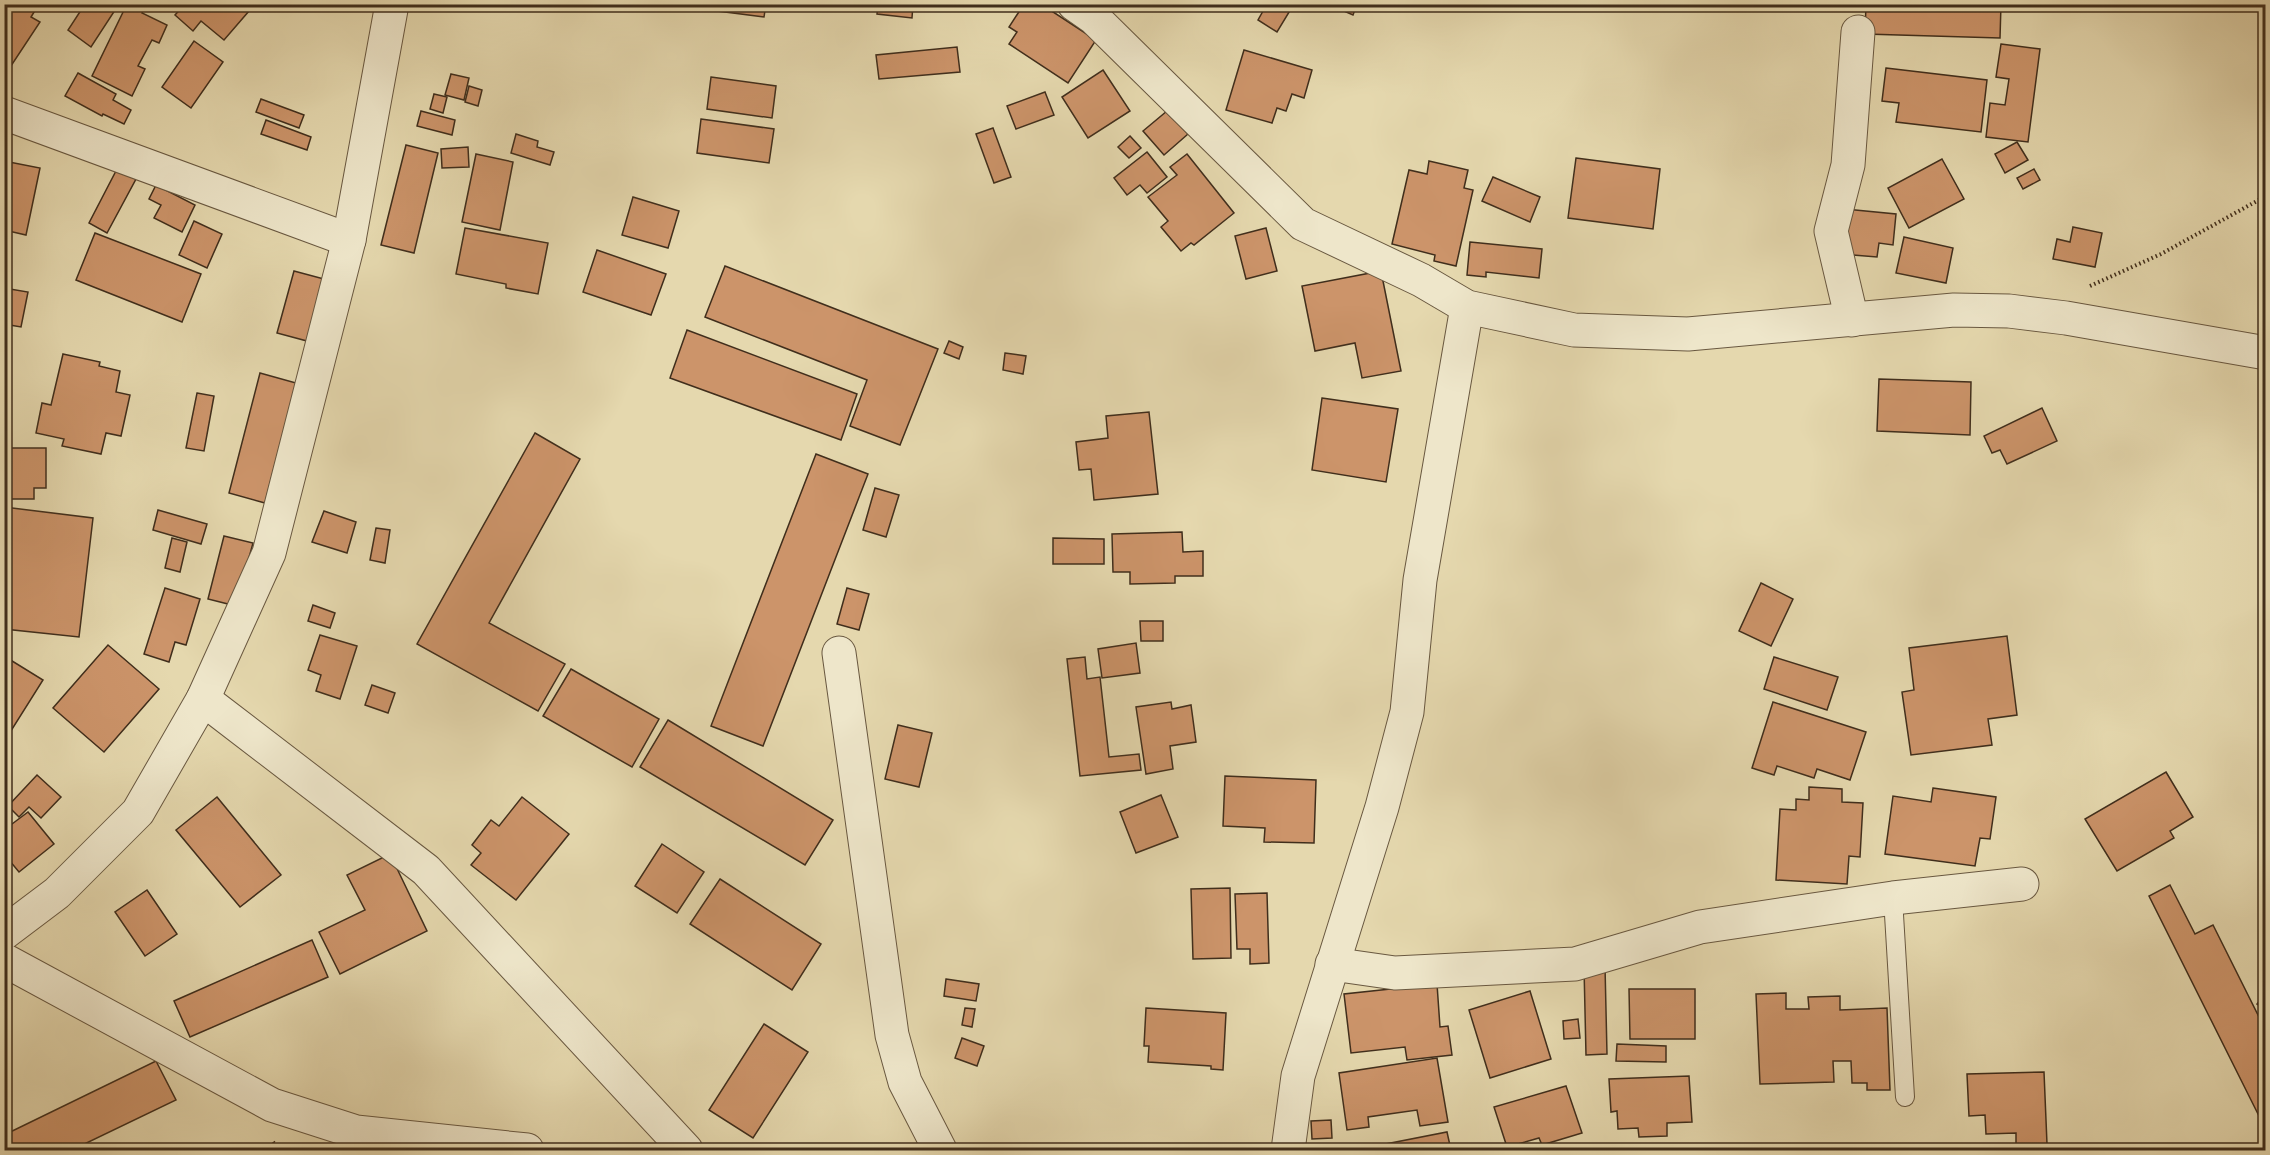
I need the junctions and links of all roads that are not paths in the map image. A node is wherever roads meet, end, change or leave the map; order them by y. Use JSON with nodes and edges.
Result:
{"nodes":[{"id":1,"x":392,"y":4,"type":"edge"},
{"id":2,"x":1074,"y":4,"type":"edge"},
{"id":3,"x":1858,"y":32,"type":"dead end"},
{"id":4,"x":4,"y":113,"type":"edge"},
{"id":5,"x":349,"y":240,"type":"junction"},
{"id":6,"x":1467,"y":307,"type":"junction"},
{"id":7,"x":1852,"y":320,"type":"junction"},
{"id":8,"x":2265,"y":353,"type":"edge"},
{"id":9,"x":839,"y":653,"type":"dead end"},
{"id":10,"x":203,"y":699,"type":"junction"},
{"id":11,"x":2022,"y":884,"type":"dead end"},
{"id":12,"x":1893,"y":898,"type":"junction"},
{"id":13,"x":4,"y":933,"type":"edge"},
{"id":14,"x":4,"y":960,"type":"edge"},
{"id":15,"x":1332,"y":964,"type":"junction"},
{"id":16,"x":1905,"y":1097,"type":"dead end"},
{"id":17,"x":527,"y":1150,"type":"edge"},
{"id":18,"x":686,"y":1150,"type":"edge"},
{"id":19,"x":940,"y":1150,"type":"edge"},
{"id":20,"x":1288,"y":1150,"type":"edge"}],
"edges":[{"from":1,"to":5,"type":"street"},
{"from":2,"to":6,"type":"street"},
{"from":3,"to":7,"type":"street"},
{"from":4,"to":5,"type":"street"},
{"from":5,"to":10,"type":"street"},
{"from":6,"to":7,"type":"street"},
{"from":6,"to":15,"type":"street"},
{"from":7,"to":8,"type":"street"},
{"from":9,"to":19,"type":"street"},
{"from":10,"to":13,"type":"street"},
{"from":10,"to":18,"type":"street"},
{"from":11,"to":12,"type":"street"},
{"from":12,"to":15,"type":"street"},
{"from":12,"to":16,"type":"lane"},
{"from":14,"to":17,"type":"street"},
{"from":15,"to":20,"type":"street"}]}
